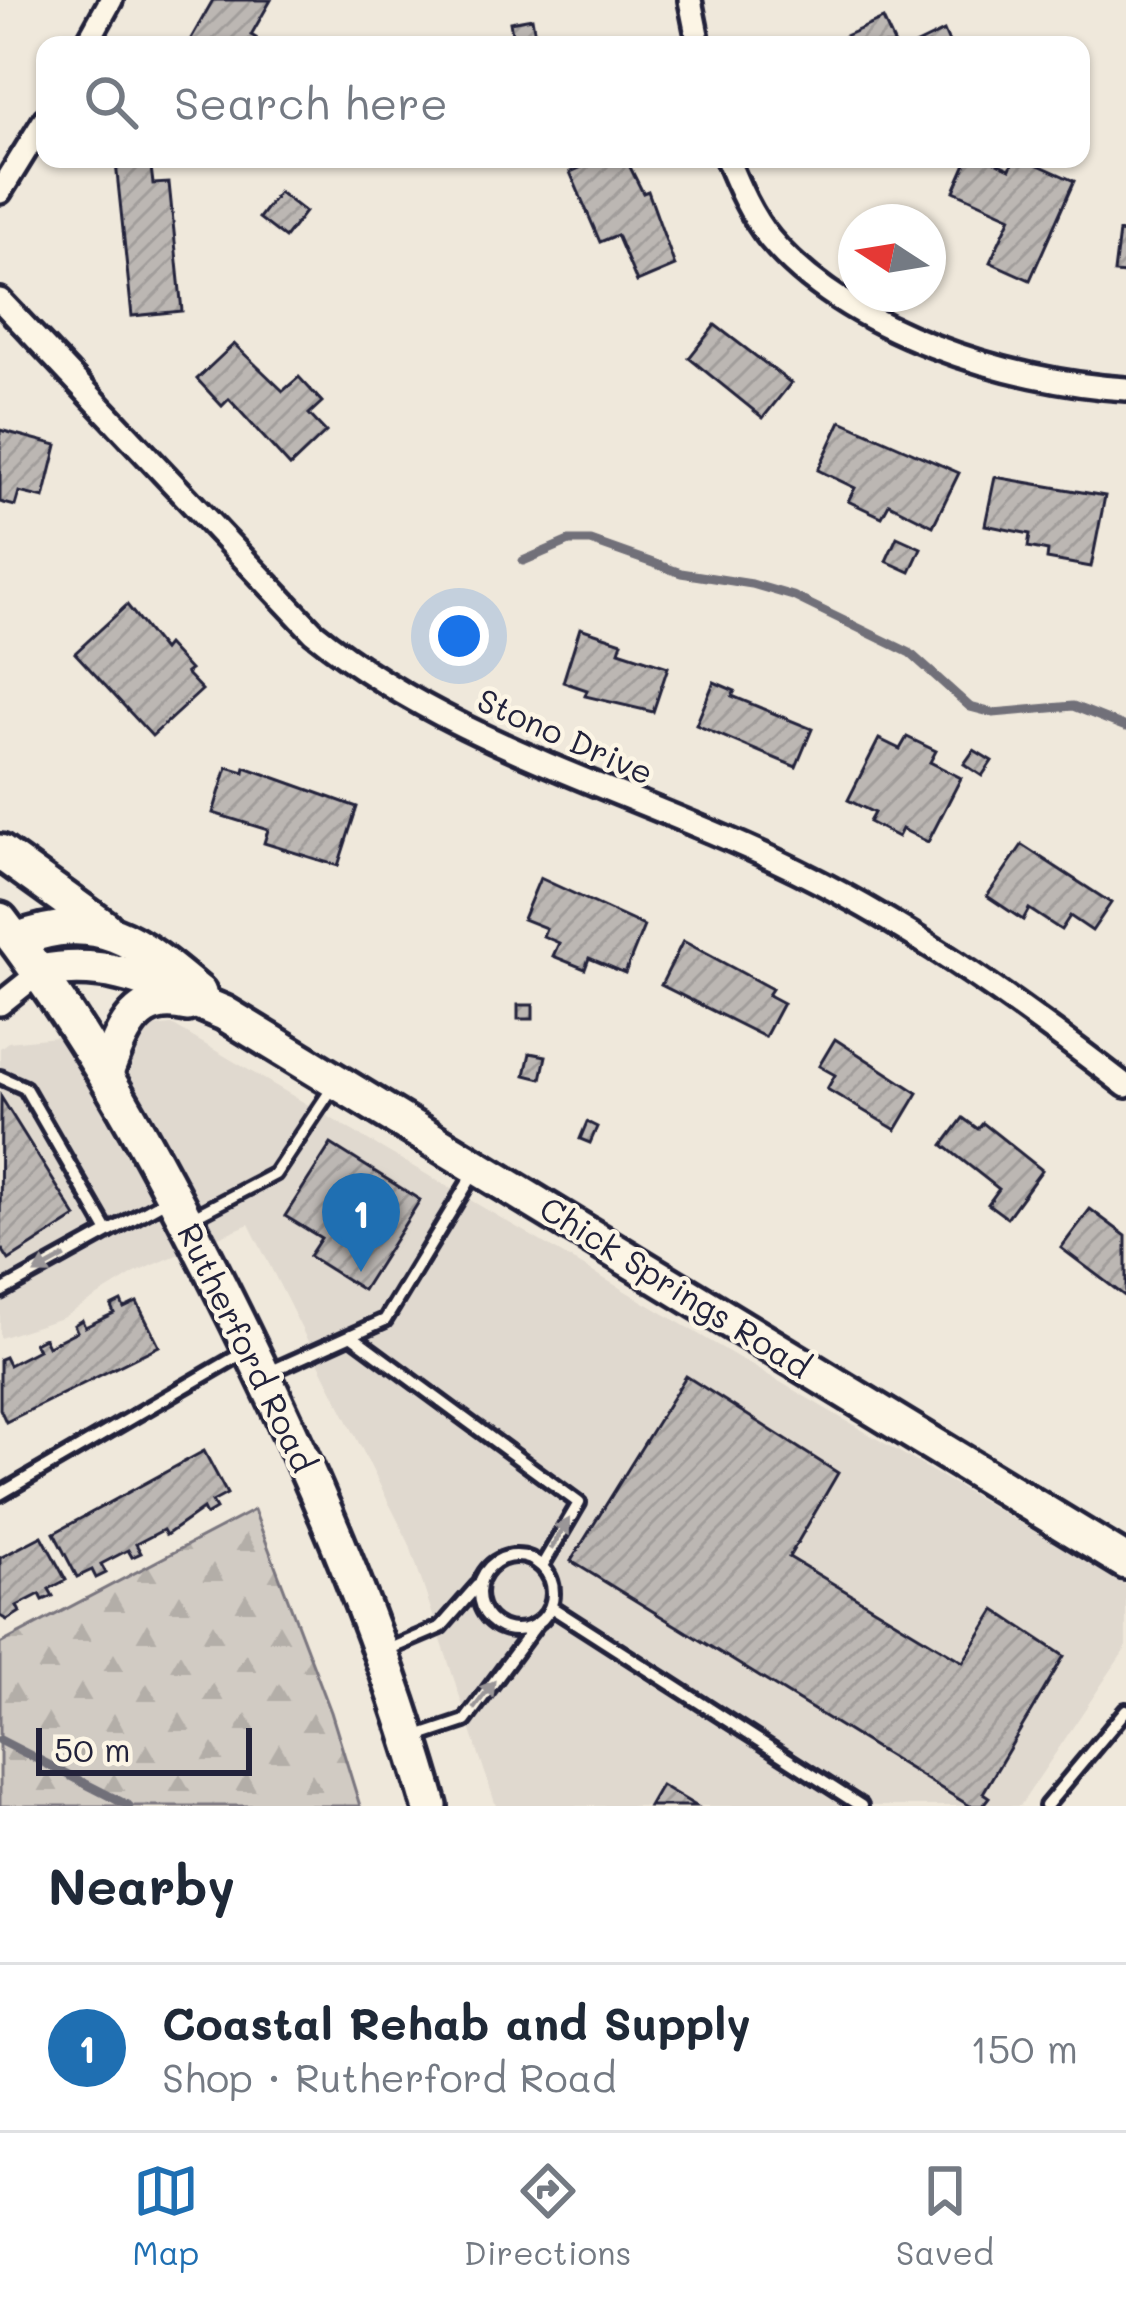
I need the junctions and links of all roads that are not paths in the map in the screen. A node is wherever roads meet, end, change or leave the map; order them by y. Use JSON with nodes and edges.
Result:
{"nodes":[{"id":1,"x":111,"y":0,"type":"edge"},
{"id":2,"x":690,"y":0,"type":"edge"},
{"id":3,"x":91,"y":36,"type":"edge"},
{"id":4,"x":697,"y":36,"type":"edge"},
{"id":5,"x":36,"y":134,"type":"edge"},
{"id":6,"x":732,"y":168,"type":"edge"},
{"id":7,"x":0,"y":192,"type":"edge"},
{"id":8,"x":0,"y":300,"type":"edge"},
{"id":9,"x":1126,"y":389,"type":"edge"},
{"id":10,"x":0,"y":852,"type":"edge"},
{"id":11,"x":8,"y":930,"type":"edge"},
{"id":12,"x":110,"y":932,"type":"junction"},
{"id":13,"x":40,"y":972,"type":"junction"},
{"id":14,"x":0,"y":1004,"type":"edge"},
{"id":15,"x":224,"y":1013,"type":"junction"},
{"id":16,"x":106,"y":1073,"type":"junction"},
{"id":17,"x":5,"y":1077,"type":"edge"},
{"id":18,"x":338,"y":1079,"type":"junction"},
{"id":19,"x":1126,"y":1086,"type":"edge"},
{"id":20,"x":479,"y":1165,"type":"junction"},
{"id":21,"x":179,"y":1209,"type":"junction"},
{"id":22,"x":108,"y":1232,"type":"junction"},
{"id":23,"x":0,"y":1292,"type":"edge"},
{"id":24,"x":352,"y":1336,"type":"junction"},
{"id":25,"x":257,"y":1361,"type":"junction"},
{"id":26,"x":0,"y":1494,"type":"edge"},
{"id":27,"x":1126,"y":1562,"type":"edge"},
{"id":28,"x":542,"y":1566,"type":"junction"},
{"id":29,"x":479,"y":1583,"type":"junction"},
{"id":30,"x":550,"y":1607,"type":"junction"},
{"id":31,"x":537,"y":1624,"type":"junction"},
{"id":32,"x":381,"y":1652,"type":"junction"},
{"id":33,"x":1126,"y":1710,"type":"edge"},
{"id":34,"x":411,"y":1739,"type":"junction"},
{"id":35,"x":430,"y":1806,"type":"edge"},
{"id":36,"x":861,"y":1806,"type":"edge"},
{"id":37,"x":1046,"y":1806,"type":"edge"}],
"edges":[{"from":1,"to":3,"type":"street"},
{"from":2,"to":4,"type":"street"},
{"from":5,"to":7,"type":"street"},
{"from":6,"to":9,"type":"street"},
{"from":8,"to":19,"type":"street","name":"Stono Drive"},
{"from":10,"to":12,"type":"street"},
{"from":11,"to":12,"type":"street","name":"Chick Springs Road"},
{"from":11,"to":13,"type":"street","name":"Rutherford Road"},
{"from":12,"to":15,"type":"street","name":"Chick Springs Road"},
{"from":13,"to":14,"type":"street"},
{"from":13,"to":15,"type":"street","name":"Chick Springs Road"},
{"from":13,"to":16,"type":"street","name":"Rutherford Road"},
{"from":15,"to":16,"type":"street"},
{"from":15,"to":18,"type":"street","name":"Chick Springs Road"},
{"from":16,"to":21,"type":"street","name":"Rutherford Road"},
{"from":17,"to":22,"type":"lane"},
{"from":18,"to":20,"type":"street","name":"Chick Springs Road"},
{"from":18,"to":21,"type":"lane"},
{"from":20,"to":24,"type":"lane"},
{"from":20,"to":27,"type":"street","name":"Chick Springs Road"},
{"from":21,"to":22,"type":"lane"},
{"from":21,"to":25,"type":"street","name":"Rutherford Road"},
{"from":22,"to":23,"type":"lane","one_way":true},
{"from":24,"to":25,"type":"lane"},
{"from":28,"to":24,"type":"lane","one_way":true},
{"from":25,"to":26,"type":"lane"},
{"from":25,"to":32,"type":"street","name":"Rutherford Road"},
{"from":28,"to":29,"type":"lane"},
{"from":28,"to":30,"type":"lane"},
{"from":29,"to":31,"type":"lane"},
{"from":29,"to":32,"type":"lane"},
{"from":30,"to":31,"type":"lane"},
{"from":30,"to":36,"type":"lane"},
{"from":34,"to":31,"type":"lane","one_way":true},
{"from":32,"to":34,"type":"street","name":"Rutherford Road"},
{"from":33,"to":37,"type":"lane"},
{"from":34,"to":35,"type":"street","name":"Rutherford Road"}]}
